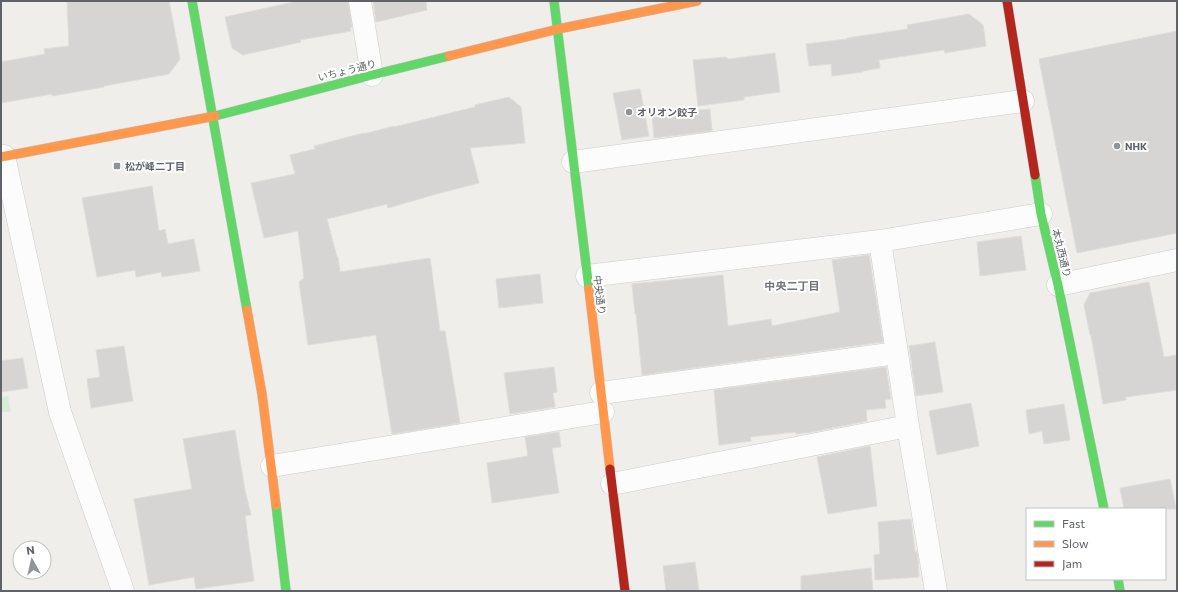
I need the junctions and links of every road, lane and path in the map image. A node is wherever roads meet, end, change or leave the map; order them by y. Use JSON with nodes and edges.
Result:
{"nodes":[{"id":1,"x":192,"y":1,"type":"edge"},
{"id":2,"x":360,"y":1,"type":"edge"},
{"id":3,"x":554,"y":1,"type":"edge"},
{"id":4,"x":697,"y":1,"type":"edge"},
{"id":5,"x":1007,"y":1,"type":"edge"},
{"id":6,"x":558,"y":29,"type":"junction"},
{"id":7,"x":372,"y":75,"type":"junction"},
{"id":8,"x":1023,"y":101,"type":"junction"},
{"id":9,"x":213,"y":117,"type":"junction"},
{"id":10,"x":3,"y":156,"type":"edge"},
{"id":11,"x":574,"y":162,"type":"junction"},
{"id":12,"x":1041,"y":214,"type":"junction"},
{"id":13,"x":880,"y":241,"type":"junction"},
{"id":14,"x":1177,"y":260,"type":"edge"},
{"id":15,"x":587,"y":276,"type":"junction"},
{"id":16,"x":1058,"y":285,"type":"junction"},
{"id":17,"x":897,"y":353,"type":"junction"},
{"id":18,"x":602,"y":402,"type":"junction"},
{"id":19,"x":908,"y":426,"type":"junction"},
{"id":20,"x":272,"y":466,"type":"junction"},
{"id":21,"x":612,"y":484,"type":"junction"},
{"id":22,"x":1104,"y":508,"type":"edge"},
{"id":23,"x":1118,"y":580,"type":"edge"},
{"id":24,"x":123,"y":591,"type":"edge"},
{"id":25,"x":286,"y":591,"type":"edge"},
{"id":26,"x":625,"y":591,"type":"edge"},
{"id":27,"x":936,"y":591,"type":"edge"},
{"id":28,"x":1120,"y":591,"type":"edge"}],
"edges":[{"from":1,"to":9,"type":"street"},
{"from":2,"to":7,"type":"street"},
{"from":3,"to":6,"type":"street","name":"中央通り"},
{"from":4,"to":6,"type":"street","name":"いちょう通り"},
{"from":5,"to":8,"type":"street","name":"本丸西通り"},
{"from":6,"to":7,"type":"street","name":"いちょう通り"},
{"from":6,"to":11,"type":"street","name":"中央通り"},
{"from":7,"to":9,"type":"street","name":"いちょう通り"},
{"from":8,"to":11,"type":"street"},
{"from":8,"to":12,"type":"street","name":"本丸西通り"},
{"from":9,"to":10,"type":"street","name":"いちょう通り"},
{"from":9,"to":20,"type":"street"},
{"from":10,"to":24,"type":"street"},
{"from":11,"to":15,"type":"street","name":"中央通り"},
{"from":12,"to":13,"type":"street"},
{"from":12,"to":16,"type":"street","name":"本丸西通り"},
{"from":13,"to":15,"type":"street"},
{"from":13,"to":17,"type":"street"},
{"from":14,"to":16,"type":"street"},
{"from":15,"to":18,"type":"street","name":"中央通り"},
{"from":16,"to":22,"type":"street","name":"本丸西通り"},
{"from":17,"to":18,"type":"street"},
{"from":17,"to":19,"type":"street"},
{"from":18,"to":20,"type":"street"},
{"from":18,"to":21,"type":"street","name":"中央通り"},
{"from":19,"to":21,"type":"street"},
{"from":19,"to":27,"type":"street"},
{"from":20,"to":25,"type":"street"},
{"from":21,"to":26,"type":"street","name":"中央通り"},
{"from":23,"to":28,"type":"street"}]}
